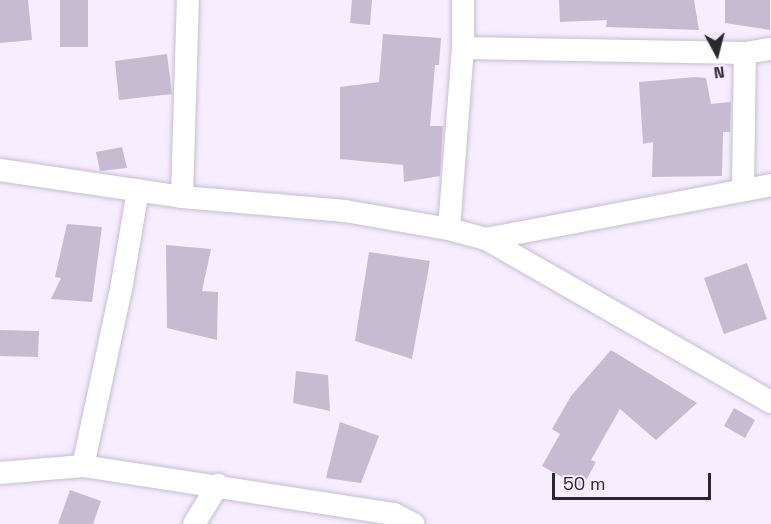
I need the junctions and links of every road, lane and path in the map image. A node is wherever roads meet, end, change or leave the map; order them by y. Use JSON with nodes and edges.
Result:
{"nodes":[{"id":1,"x":188,"y":0,"type":"edge"},
{"id":2,"x":463,"y":0,"type":"edge"},
{"id":3,"x":463,"y":48,"type":"junction"},
{"id":4,"x":771,"y":49,"type":"edge"},
{"id":5,"x":745,"y":53,"type":"junction"},
{"id":6,"x":0,"y":170,"type":"edge"},
{"id":7,"x":771,"y":185,"type":"edge"},
{"id":8,"x":138,"y":189,"type":"junction"},
{"id":9,"x":743,"y":189,"type":"junction"},
{"id":10,"x":182,"y":197,"type":"junction"},
{"id":11,"x":449,"y":230,"type":"junction"},
{"id":12,"x":486,"y":239,"type":"junction"},
{"id":13,"x":771,"y":401,"type":"edge"},
{"id":14,"x":83,"y":466,"type":"junction"},
{"id":15,"x":0,"y":473,"type":"edge"},
{"id":16,"x":218,"y":485,"type":"junction"},
{"id":17,"x":194,"y":524,"type":"edge"},
{"id":18,"x":414,"y":524,"type":"edge"}],
"edges":[{"from":1,"to":10,"type":"street"},
{"from":2,"to":3,"type":"street"},
{"from":3,"to":5,"type":"street"},
{"from":3,"to":11,"type":"street"},
{"from":4,"to":5,"type":"street"},
{"from":5,"to":9,"type":"street"},
{"from":6,"to":8,"type":"street"},
{"from":7,"to":9,"type":"street"},
{"from":8,"to":10,"type":"street"},
{"from":8,"to":14,"type":"street"},
{"from":9,"to":12,"type":"street"},
{"from":10,"to":11,"type":"street"},
{"from":11,"to":12,"type":"street"},
{"from":12,"to":13,"type":"street"},
{"from":14,"to":15,"type":"street"},
{"from":14,"to":16,"type":"street"},
{"from":16,"to":17,"type":"street"},
{"from":16,"to":18,"type":"street"}]}
